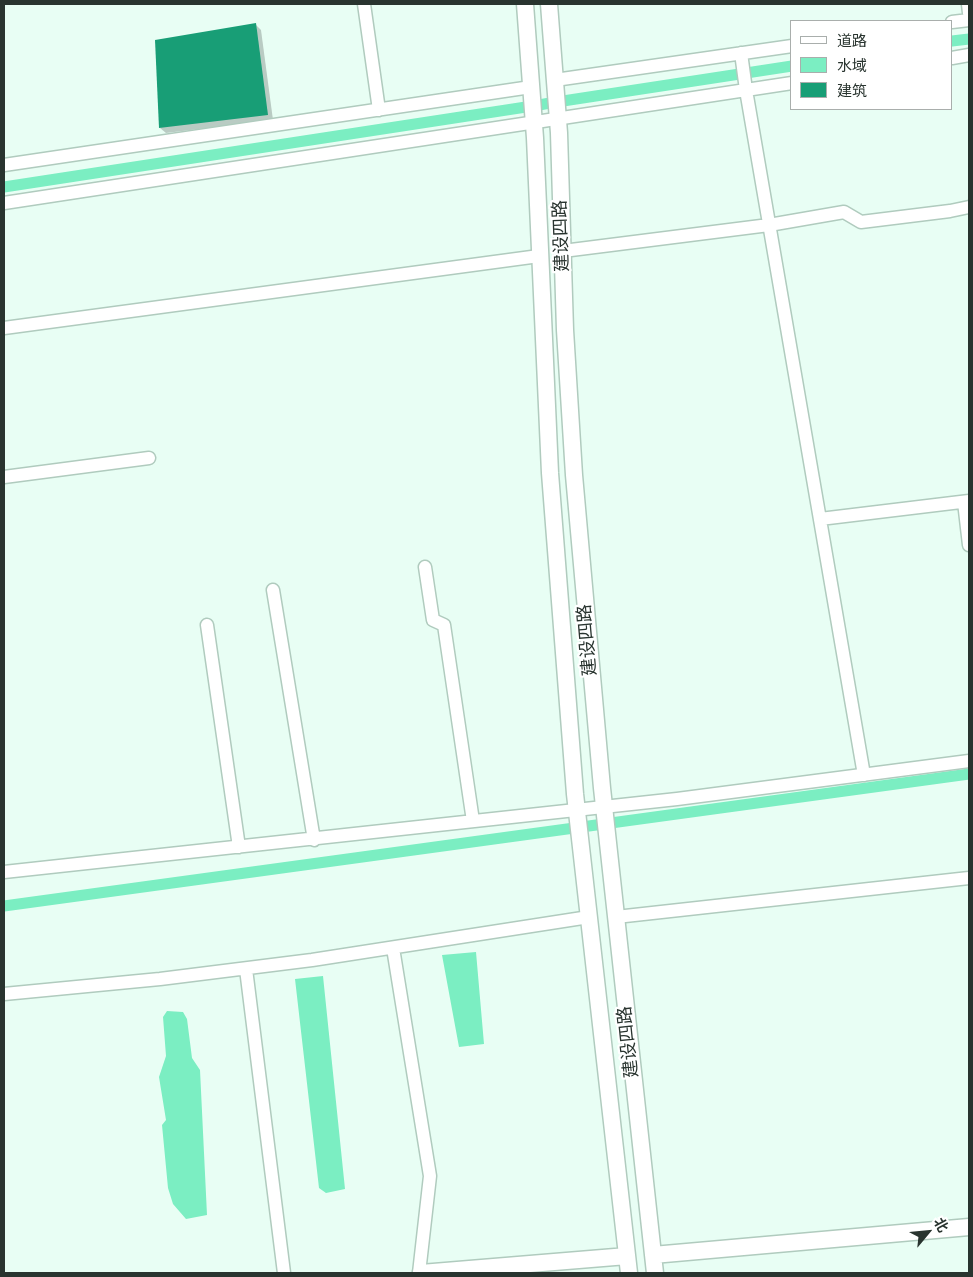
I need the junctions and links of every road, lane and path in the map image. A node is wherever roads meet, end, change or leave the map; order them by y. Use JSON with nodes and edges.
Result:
{"nodes":[{"id":1,"x":364,"y":4,"type":"edge"},
{"id":2,"x":525,"y":4,"type":"edge"},
{"id":3,"x":550,"y":4,"type":"edge"},
{"id":4,"x":968,"y":4,"type":"edge"},
{"id":5,"x":969,"y":13,"type":"edge"},
{"id":6,"x":969,"y":20,"type":"edge"},
{"id":7,"x":953,"y":22,"type":"edge"},
{"id":8,"x":790,"y":46,"type":"edge"},
{"id":9,"x":741,"y":54,"type":"junction"},
{"id":10,"x":969,"y":56,"type":"edge"},
{"id":11,"x":953,"y":58,"type":"edge"},
{"id":12,"x":555,"y":80,"type":"junction"},
{"id":13,"x":790,"y":83,"type":"edge"},
{"id":14,"x":531,"y":87,"type":"junction"},
{"id":15,"x":746,"y":89,"type":"junction"},
{"id":16,"x":379,"y":110,"type":"junction"},
{"id":17,"x":558,"y":118,"type":"junction"},
{"id":18,"x":534,"y":123,"type":"junction"},
{"id":19,"x":4,"y":165,"type":"edge"},
{"id":20,"x":4,"y":203,"type":"edge"},
{"id":21,"x":969,"y":207,"type":"edge"},
{"id":22,"x":769,"y":225,"type":"junction"},
{"id":23,"x":563,"y":251,"type":"junction"},
{"id":24,"x":539,"y":256,"type":"junction"},
{"id":25,"x":4,"y":328,"type":"edge"},
{"id":26,"x":148,"y":458,"type":"dead end"},
{"id":27,"x":4,"y":478,"type":"edge"},
{"id":28,"x":966,"y":501,"type":"edge"},
{"id":29,"x":820,"y":519,"type":"junction"},
{"id":30,"x":969,"y":545,"type":"edge"},
{"id":31,"x":425,"y":567,"type":"dead end"},
{"id":32,"x":273,"y":590,"type":"dead end"},
{"id":33,"x":207,"y":625,"type":"dead end"},
{"id":34,"x":969,"y":761,"type":"edge"},
{"id":35,"x":864,"y":775,"type":"junction"},
{"id":36,"x":473,"y":821,"type":"junction"},
{"id":37,"x":314,"y":840,"type":"junction"},
{"id":38,"x":239,"y":847,"type":"junction"},
{"id":39,"x":4,"y":872,"type":"edge"},
{"id":40,"x":969,"y":878,"type":"edge"},
{"id":41,"x":616,"y":916,"type":"junction"},
{"id":42,"x":589,"y":917,"type":"junction"},
{"id":43,"x":393,"y":948,"type":"junction"},
{"id":44,"x":246,"y":969,"type":"junction"},
{"id":45,"x":4,"y":994,"type":"edge"},
{"id":46,"x":969,"y":1227,"type":"edge"},
{"id":47,"x":653,"y":1255,"type":"junction"},
{"id":48,"x":627,"y":1256,"type":"junction"},
{"id":49,"x":284,"y":1273,"type":"edge"},
{"id":50,"x":420,"y":1273,"type":"edge"},
{"id":51,"x":629,"y":1273,"type":"edge"},
{"id":52,"x":655,"y":1273,"type":"edge"}],
"edges":[{"from":1,"to":16,"type":"street"},
{"from":2,"to":14,"type":"main road","name":"建设四路"},
{"from":3,"to":12,"type":"main road","name":"建设四路"},
{"from":4,"to":5,"type":"street"},
{"from":6,"to":7,"type":"street"},
{"from":8,"to":9,"type":"street"},
{"from":9,"to":12,"type":"street"},
{"from":9,"to":15,"type":"street"},
{"from":10,"to":11,"type":"street"},
{"from":12,"to":17,"type":"main road","name":"建设四路"},
{"from":13,"to":15,"type":"street"},
{"from":14,"to":16,"type":"street"},
{"from":14,"to":18,"type":"main road","name":"建设四路"},
{"from":15,"to":17,"type":"street"},
{"from":15,"to":22,"type":"street"},
{"from":16,"to":19,"type":"street"},
{"from":17,"to":18,"type":"street"},
{"from":17,"to":23,"type":"main road","name":"建设四路"},
{"from":18,"to":20,"type":"street"},
{"from":18,"to":24,"type":"main road","name":"建设四路"},
{"from":21,"to":22,"type":"street"},
{"from":22,"to":23,"type":"street"},
{"from":22,"to":29,"type":"street"},
{"from":23,"to":41,"type":"main road","name":"建设四路"},
{"from":24,"to":25,"type":"street"},
{"from":24,"to":42,"type":"main road","name":"建设四路"},
{"from":26,"to":27,"type":"street"},
{"from":28,"to":29,"type":"street"},
{"from":28,"to":30,"type":"street"},
{"from":29,"to":35,"type":"street"},
{"from":31,"to":36,"type":"street"},
{"from":32,"to":37,"type":"street"},
{"from":33,"to":38,"type":"street"},
{"from":34,"to":35,"type":"street"},
{"from":35,"to":36,"type":"street"},
{"from":36,"to":37,"type":"street"},
{"from":37,"to":38,"type":"street"},
{"from":38,"to":39,"type":"street"},
{"from":40,"to":41,"type":"street"},
{"from":41,"to":47,"type":"main road","name":"建设四路"},
{"from":42,"to":43,"type":"street"},
{"from":42,"to":48,"type":"main road","name":"建设四路"},
{"from":43,"to":44,"type":"street"},
{"from":43,"to":50,"type":"street"},
{"from":44,"to":45,"type":"street"},
{"from":44,"to":49,"type":"street"},
{"from":46,"to":47,"type":"main road"},
{"from":47,"to":52,"type":"main road","name":"建设四路"},
{"from":48,"to":50,"type":"main road"},
{"from":48,"to":51,"type":"main road","name":"建设四路"}]}
